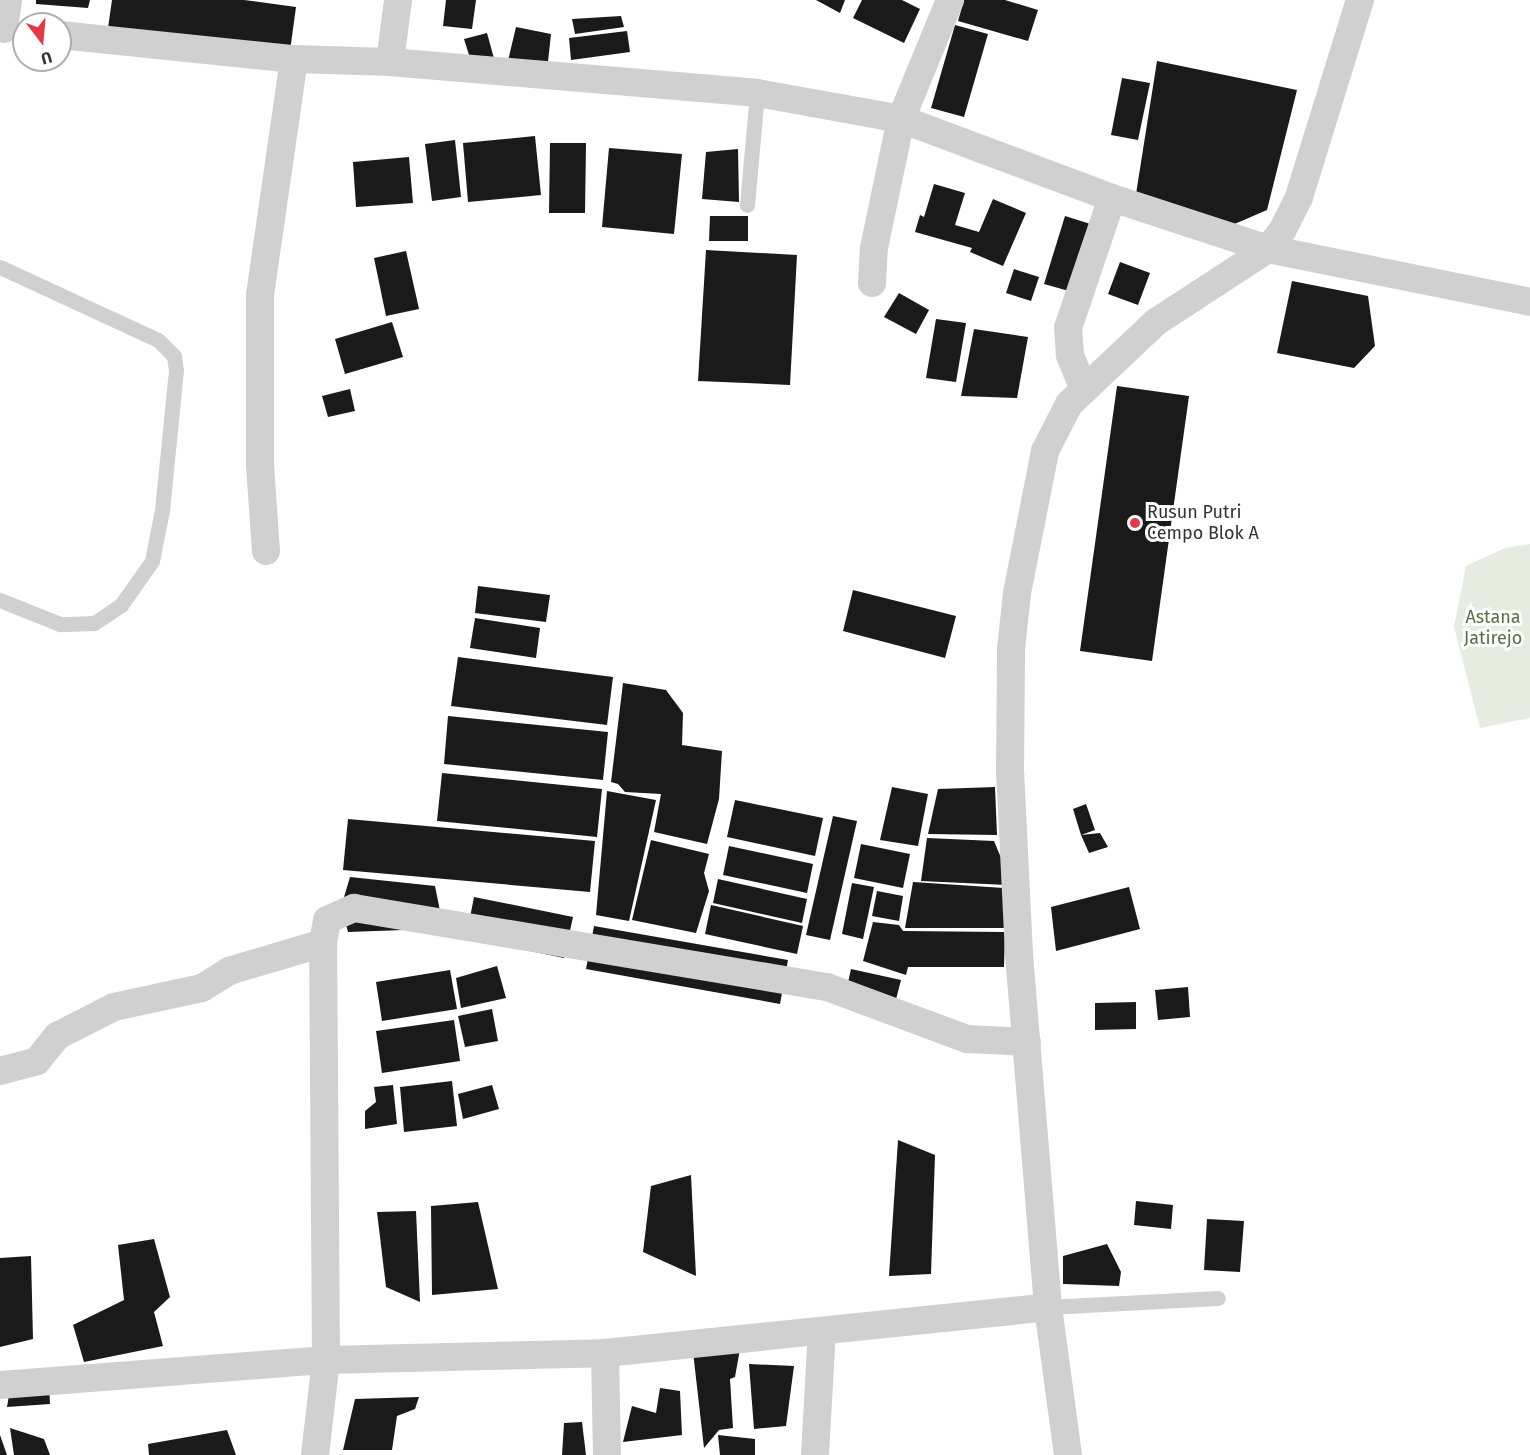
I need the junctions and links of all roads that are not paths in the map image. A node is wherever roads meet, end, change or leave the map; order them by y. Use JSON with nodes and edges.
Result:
{"nodes":[{"id":1,"x":8,"y":0,"type":"edge"},
{"id":2,"x":398,"y":0,"type":"edge"},
{"id":3,"x":950,"y":0,"type":"edge"},
{"id":4,"x":1360,"y":0,"type":"edge"},
{"id":5,"x":9,"y":29,"type":"edge"},
{"id":6,"x":72,"y":35,"type":"edge"},
{"id":7,"x":294,"y":60,"type":"junction"},
{"id":8,"x":390,"y":62,"type":"junction"},
{"id":9,"x":757,"y":93,"type":"junction"},
{"id":10,"x":901,"y":119,"type":"junction"},
{"id":11,"x":1112,"y":198,"type":"junction"},
{"id":12,"x":747,"y":205,"type":"dead end"},
{"id":13,"x":1268,"y":249,"type":"junction"},
{"id":14,"x":0,"y":267,"type":"edge"},
{"id":15,"x":872,"y":283,"type":"dead end"},
{"id":16,"x":1530,"y":302,"type":"edge"},
{"id":17,"x":1084,"y":390,"type":"junction"},
{"id":18,"x":266,"y":551,"type":"dead end"},
{"id":19,"x":0,"y":600,"type":"edge"},
{"id":20,"x":323,"y":943,"type":"junction"},
{"id":21,"x":1027,"y":1042,"type":"junction"},
{"id":22,"x":0,"y":1071,"type":"edge"},
{"id":23,"x":1218,"y":1298,"type":"dead end"},
{"id":24,"x":1048,"y":1307,"type":"junction"},
{"id":25,"x":822,"y":1331,"type":"junction"},
{"id":26,"x":605,"y":1353,"type":"junction"},
{"id":27,"x":326,"y":1360,"type":"junction"},
{"id":28,"x":0,"y":1385,"type":"edge"},
{"id":29,"x":315,"y":1455,"type":"edge"},
{"id":30,"x":607,"y":1455,"type":"edge"},
{"id":31,"x":815,"y":1455,"type":"edge"},
{"id":32,"x":1068,"y":1455,"type":"edge"}],
"edges":[{"from":1,"to":5,"type":"street"},
{"from":2,"to":8,"type":"street"},
{"from":3,"to":10,"type":"street"},
{"from":4,"to":13,"type":"street"},
{"from":6,"to":7,"type":"street"},
{"from":7,"to":8,"type":"street"},
{"from":7,"to":18,"type":"street"},
{"from":8,"to":9,"type":"street"},
{"from":9,"to":10,"type":"street"},
{"from":9,"to":12,"type":"lane"},
{"from":10,"to":11,"type":"street"},
{"from":10,"to":15,"type":"street"},
{"from":11,"to":13,"type":"street"},
{"from":11,"to":17,"type":"street"},
{"from":13,"to":16,"type":"street"},
{"from":13,"to":17,"type":"street"},
{"from":14,"to":19,"type":"lane"},
{"from":17,"to":21,"type":"street"},
{"from":20,"to":21,"type":"street"},
{"from":20,"to":22,"type":"street"},
{"from":20,"to":27,"type":"street"},
{"from":21,"to":24,"type":"street"},
{"from":23,"to":24,"type":"lane"},
{"from":24,"to":25,"type":"street"},
{"from":24,"to":32,"type":"street"},
{"from":25,"to":26,"type":"street"},
{"from":25,"to":31,"type":"street"},
{"from":26,"to":27,"type":"street"},
{"from":26,"to":30,"type":"street"},
{"from":27,"to":28,"type":"street"},
{"from":27,"to":29,"type":"street"}]}
